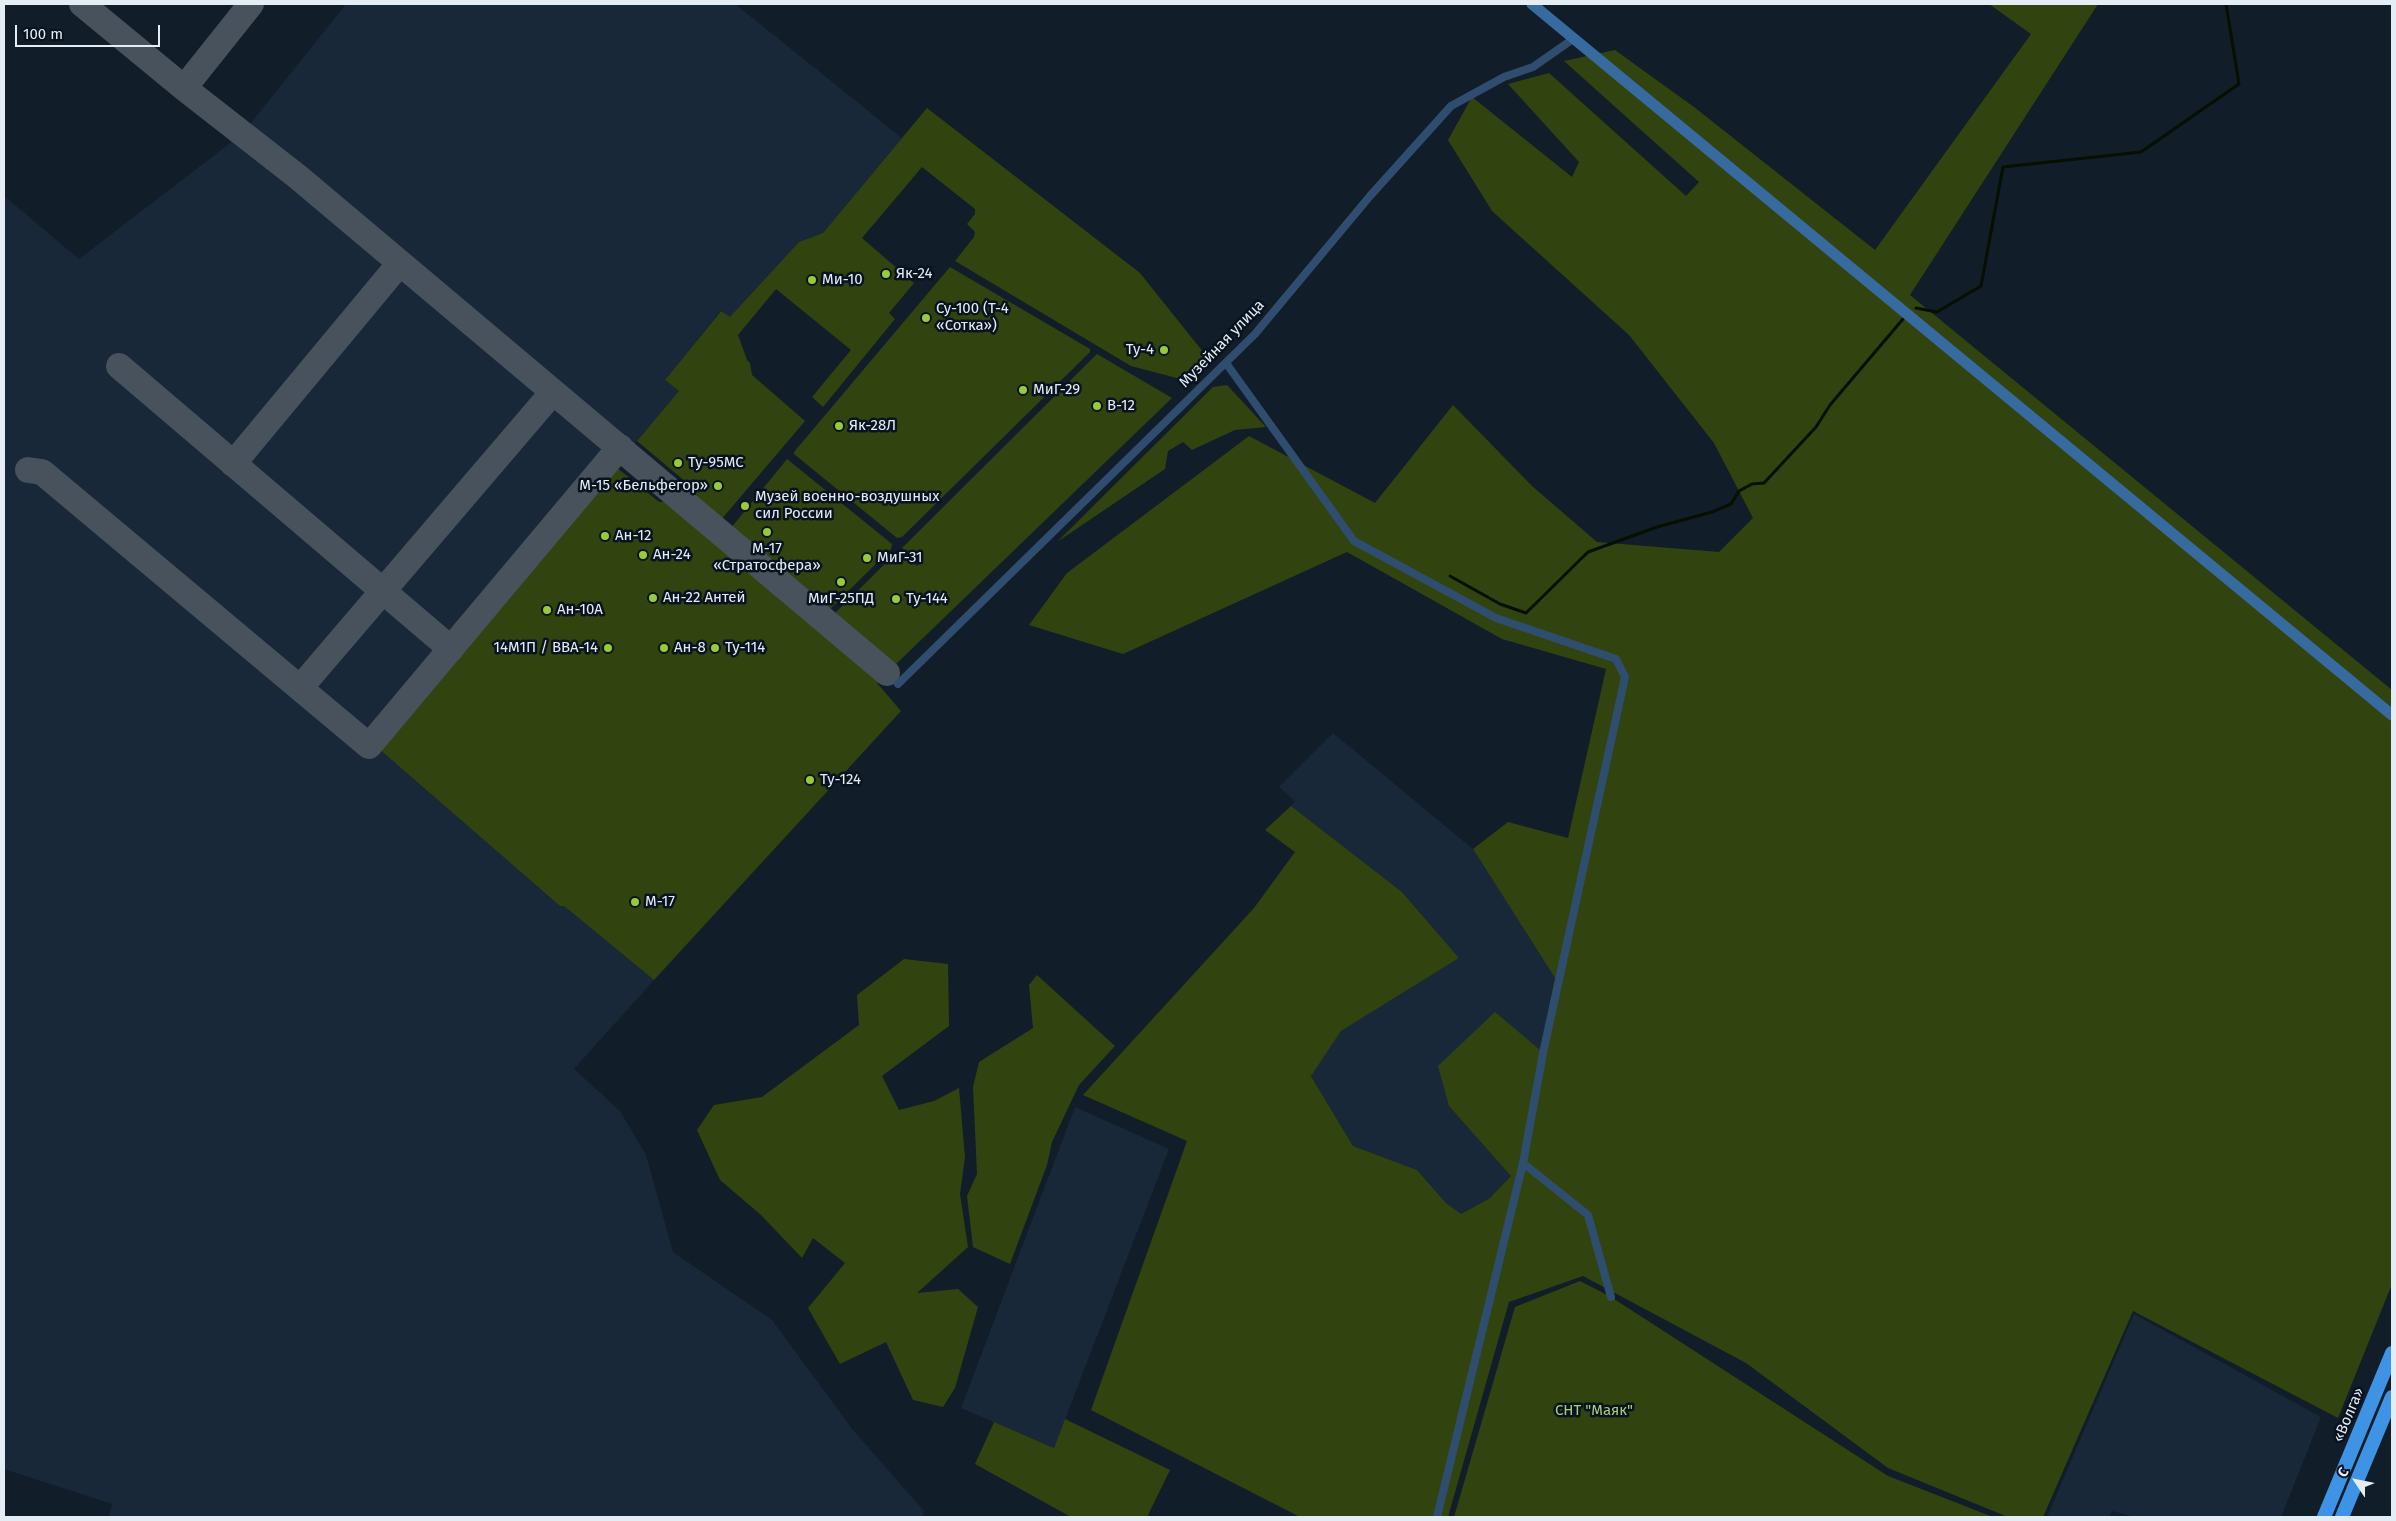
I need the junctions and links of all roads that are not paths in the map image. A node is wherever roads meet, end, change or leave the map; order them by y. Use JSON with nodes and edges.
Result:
{"nodes":[{"id":1,"x":1532,"y":4,"type":"edge"},
{"id":2,"x":1573,"y":39,"type":"junction"},
{"id":3,"x":1226,"y":362,"type":"junction"},
{"id":4,"x":898,"y":684,"type":"dead end"},
{"id":5,"x":2392,"y":716,"type":"edge"},
{"id":6,"x":1523,"y":1163,"type":"junction"},
{"id":7,"x":1611,"y":1297,"type":"dead end"},
{"id":8,"x":2392,"y":1353,"type":"edge"},
{"id":9,"x":2392,"y":1397,"type":"edge"},
{"id":10,"x":1437,"y":1517,"type":"edge"},
{"id":11,"x":2324,"y":1517,"type":"edge"},
{"id":12,"x":2342,"y":1517,"type":"edge"}],
"edges":[{"from":1,"to":2,"type":"street"},
{"from":2,"to":3,"type":"street","name":"Музейная улица"},
{"from":2,"to":5,"type":"street"},
{"from":3,"to":4,"type":"street","name":"Музейная улица"},
{"from":3,"to":6,"type":"street"},
{"from":6,"to":7,"type":"street"},
{"from":6,"to":10,"type":"street"},
{"from":8,"to":11,"type":"highway","name":"«Волга»"},
{"from":9,"to":12,"type":"highway"}]}
